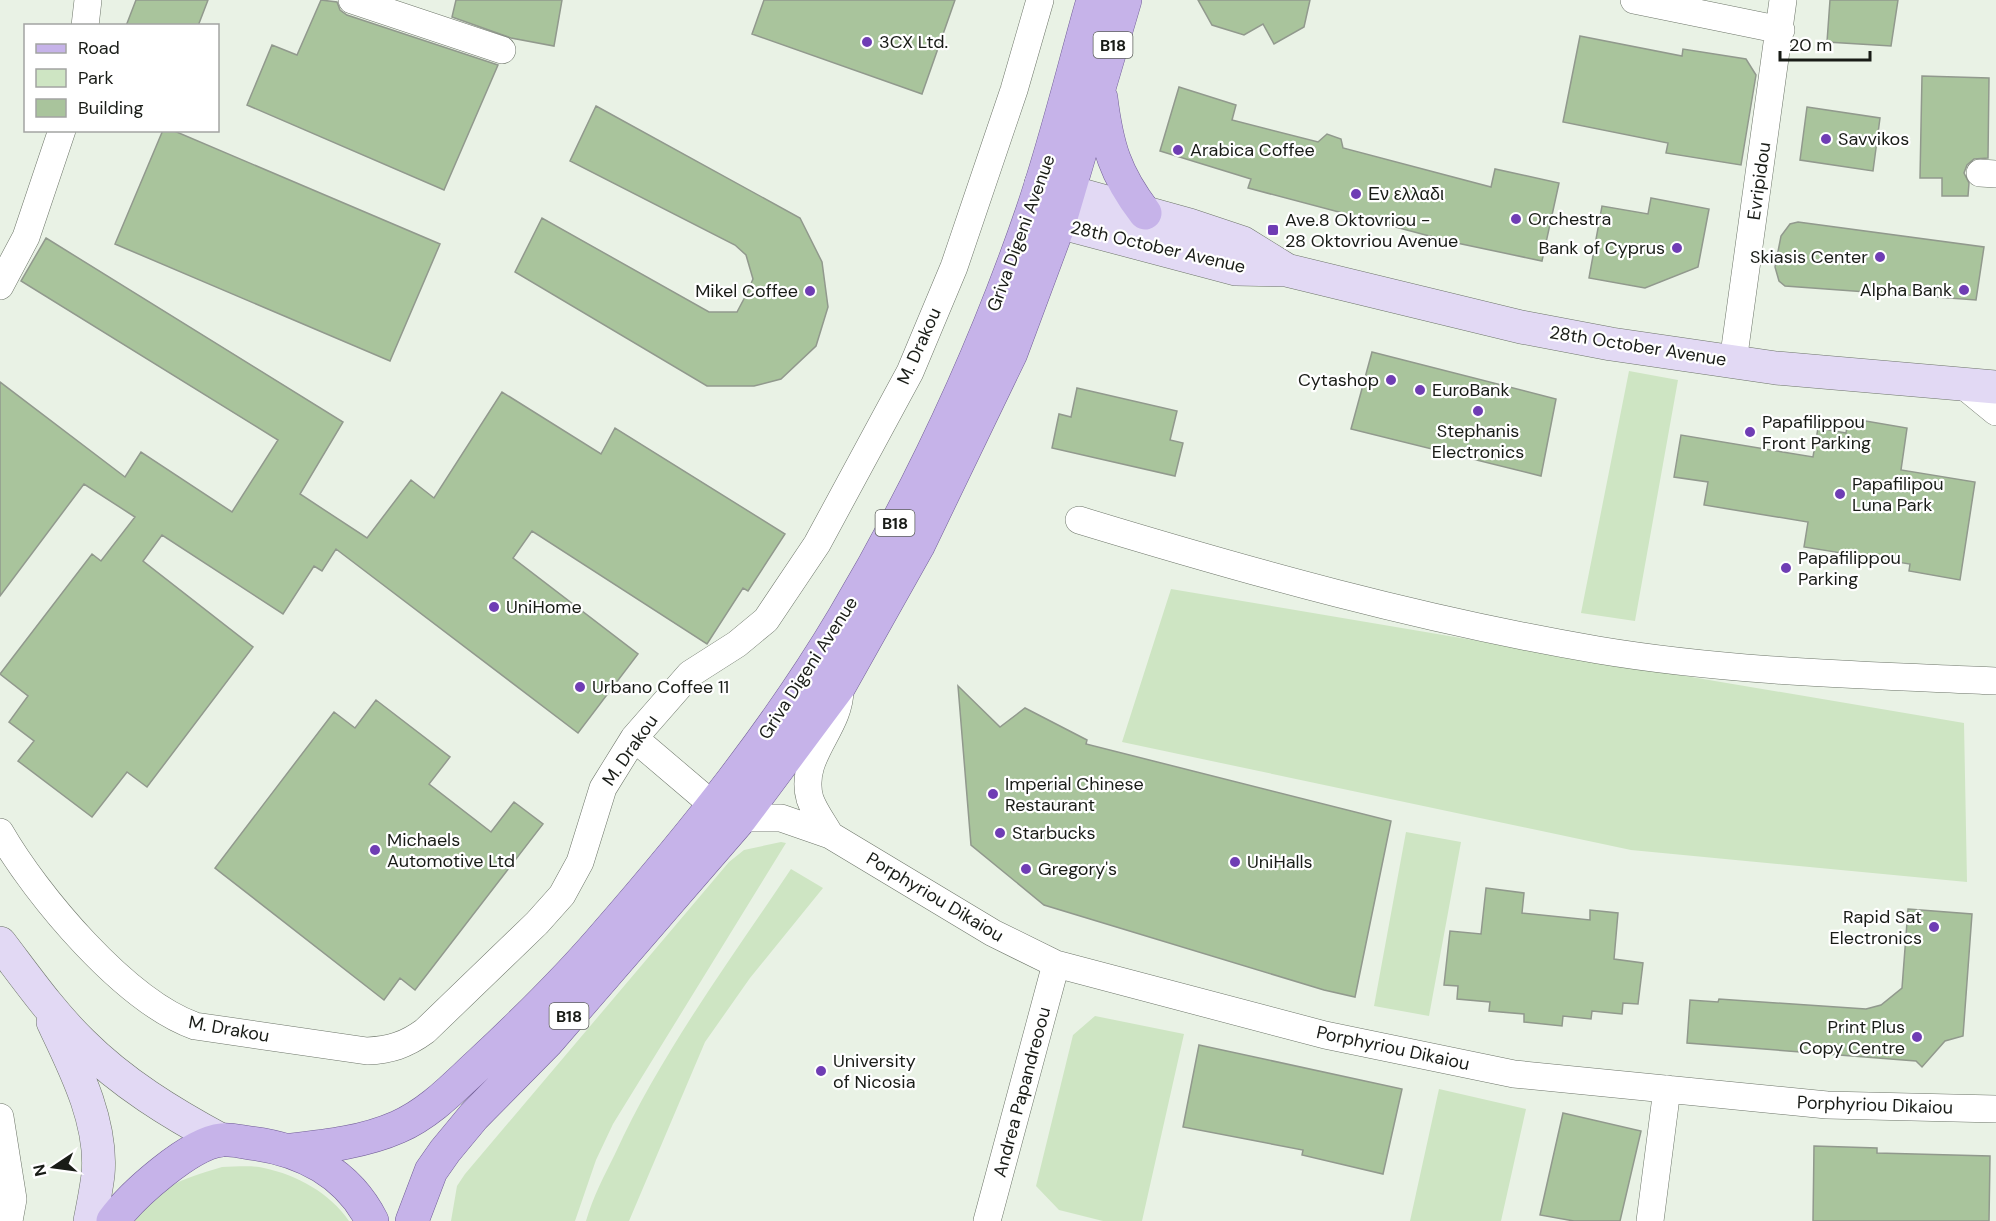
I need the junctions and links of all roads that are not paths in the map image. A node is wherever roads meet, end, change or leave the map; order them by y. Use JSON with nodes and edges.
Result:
{"nodes":[{"id":1,"x":88,"y":0,"type":"edge"},
{"id":2,"x":352,"y":0,"type":"edge"},
{"id":3,"x":1040,"y":0,"type":"edge"},
{"id":4,"x":1093,"y":0,"type":"edge"},
{"id":5,"x":1125,"y":0,"type":"edge"},
{"id":6,"x":1634,"y":0,"type":"edge"},
{"id":7,"x":1783,"y":0,"type":"edge"},
{"id":8,"x":85,"y":24,"type":"edge"},
{"id":9,"x":1781,"y":30,"type":"junction"},
{"id":10,"x":502,"y":50,"type":"dead end"},
{"id":11,"x":1100,"y":90,"type":"junction"},
{"id":12,"x":61,"y":132,"type":"edge"},
{"id":13,"x":1055,"y":189,"type":"junction"},
{"id":14,"x":1145,"y":213,"type":"junction"},
{"id":15,"x":1045,"y":220,"type":"junction"},
{"id":16,"x":1286,"y":270,"type":"junction"},
{"id":17,"x":0,"y":286,"type":"edge"},
{"id":18,"x":1733,"y":362,"type":"junction"},
{"id":19,"x":1963,"y":385,"type":"junction"},
{"id":20,"x":1996,"y":387,"type":"edge"},
{"id":21,"x":1996,"y":411,"type":"edge"},
{"id":22,"x":1079,"y":520,"type":"dead end"},
{"id":23,"x":1996,"y":681,"type":"edge"},
{"id":24,"x":840,"y":685,"type":"junction"},
{"id":25,"x":634,"y":738,"type":"junction"},
{"id":26,"x":728,"y":812,"type":"junction"},
{"id":27,"x":0,"y":832,"type":"edge"},
{"id":28,"x":830,"y":835,"type":"junction"},
{"id":29,"x":0,"y":944,"type":"edge"},
{"id":30,"x":1056,"y":964,"type":"junction"},
{"id":31,"x":39,"y":994,"type":"junction"},
{"id":32,"x":1666,"y":1089,"type":"junction"},
{"id":33,"x":1996,"y":1109,"type":"edge"},
{"id":34,"x":0,"y":1116,"type":"edge"},
{"id":35,"x":221,"y":1140,"type":"junction"},
{"id":36,"x":291,"y":1150,"type":"junction"},
{"id":37,"x":9,"y":1221,"type":"edge"},
{"id":38,"x":90,"y":1221,"type":"edge"},
{"id":39,"x":113,"y":1221,"type":"edge"},
{"id":40,"x":372,"y":1221,"type":"edge"},
{"id":41,"x":412,"y":1221,"type":"edge"},
{"id":42,"x":987,"y":1221,"type":"edge"},
{"id":43,"x":1650,"y":1221,"type":"edge"}],
"edges":[{"from":1,"to":8,"type":"street"},
{"from":2,"to":10,"type":"street"},
{"from":3,"to":25,"type":"street","name":"M. Drakou"},
{"from":4,"to":13,"type":"main road","name":"Griva Digeni Avenue","number":"B18"},
{"from":5,"to":11,"type":"main road","name":"Griva Digeni Avenue","number":"B18"},
{"from":6,"to":9,"type":"street"},
{"from":7,"to":9,"type":"street","name":"Evripidou"},
{"from":9,"to":18,"type":"street","name":"Evripidou"},
{"from":11,"to":13,"type":"main road","name":"Griva Digeni Avenue","number":"B18"},
{"from":11,"to":14,"type":"main road"},
{"from":12,"to":17,"type":"street"},
{"from":13,"to":14,"type":"main road","name":"28th October Avenue"},
{"from":13,"to":15,"type":"main road","name":"Griva Digeni Avenue","number":"B18"},
{"from":14,"to":16,"type":"main road","name":"28th October Avenue"},
{"from":15,"to":16,"type":"main road","name":"28th October Avenue"},
{"from":15,"to":24,"type":"main road","name":"Griva Digeni Avenue","number":"B18"},
{"from":15,"to":26,"type":"main road","name":"Griva Digeni Avenue","number":"B18"},
{"from":16,"to":18,"type":"main road","name":"28th October Avenue"},
{"from":18,"to":19,"type":"main road","name":"28th October Avenue"},
{"from":19,"to":20,"type":"main road","name":"28th October Avenue"},
{"from":19,"to":21,"type":"street"},
{"from":22,"to":23,"type":"street"},
{"from":24,"to":26,"type":"main road","name":"Griva Digeni Avenue","number":"B18"},
{"from":24,"to":28,"type":"street","name":"Porphyriou Dikaiou"},
{"from":25,"to":26,"type":"street"},
{"from":25,"to":27,"type":"street","name":"M. Drakou"},
{"from":26,"to":28,"type":"street","name":"Porphyriou Dikaiou"},
{"from":26,"to":36,"type":"main road","name":"Griva Digeni Avenue","number":"B18"},
{"from":26,"to":41,"type":"main road","name":"Griva Digeni Avenue","number":"B18"},
{"from":28,"to":30,"type":"street","name":"Porphyriou Dikaiou"},
{"from":29,"to":31,"type":"main road"},
{"from":30,"to":32,"type":"street","name":"Porphyriou Dikaiou"},
{"from":30,"to":42,"type":"street","name":"Andrea Papandreoou"},
{"from":31,"to":35,"type":"main road"},
{"from":31,"to":38,"type":"main road"},
{"from":32,"to":33,"type":"street","name":"Porphyriou Dikaiou"},
{"from":32,"to":43,"type":"street"},
{"from":34,"to":37,"type":"street"},
{"from":35,"to":36,"type":"main road"},
{"from":35,"to":39,"type":"main road"},
{"from":36,"to":40,"type":"main road"}]}
